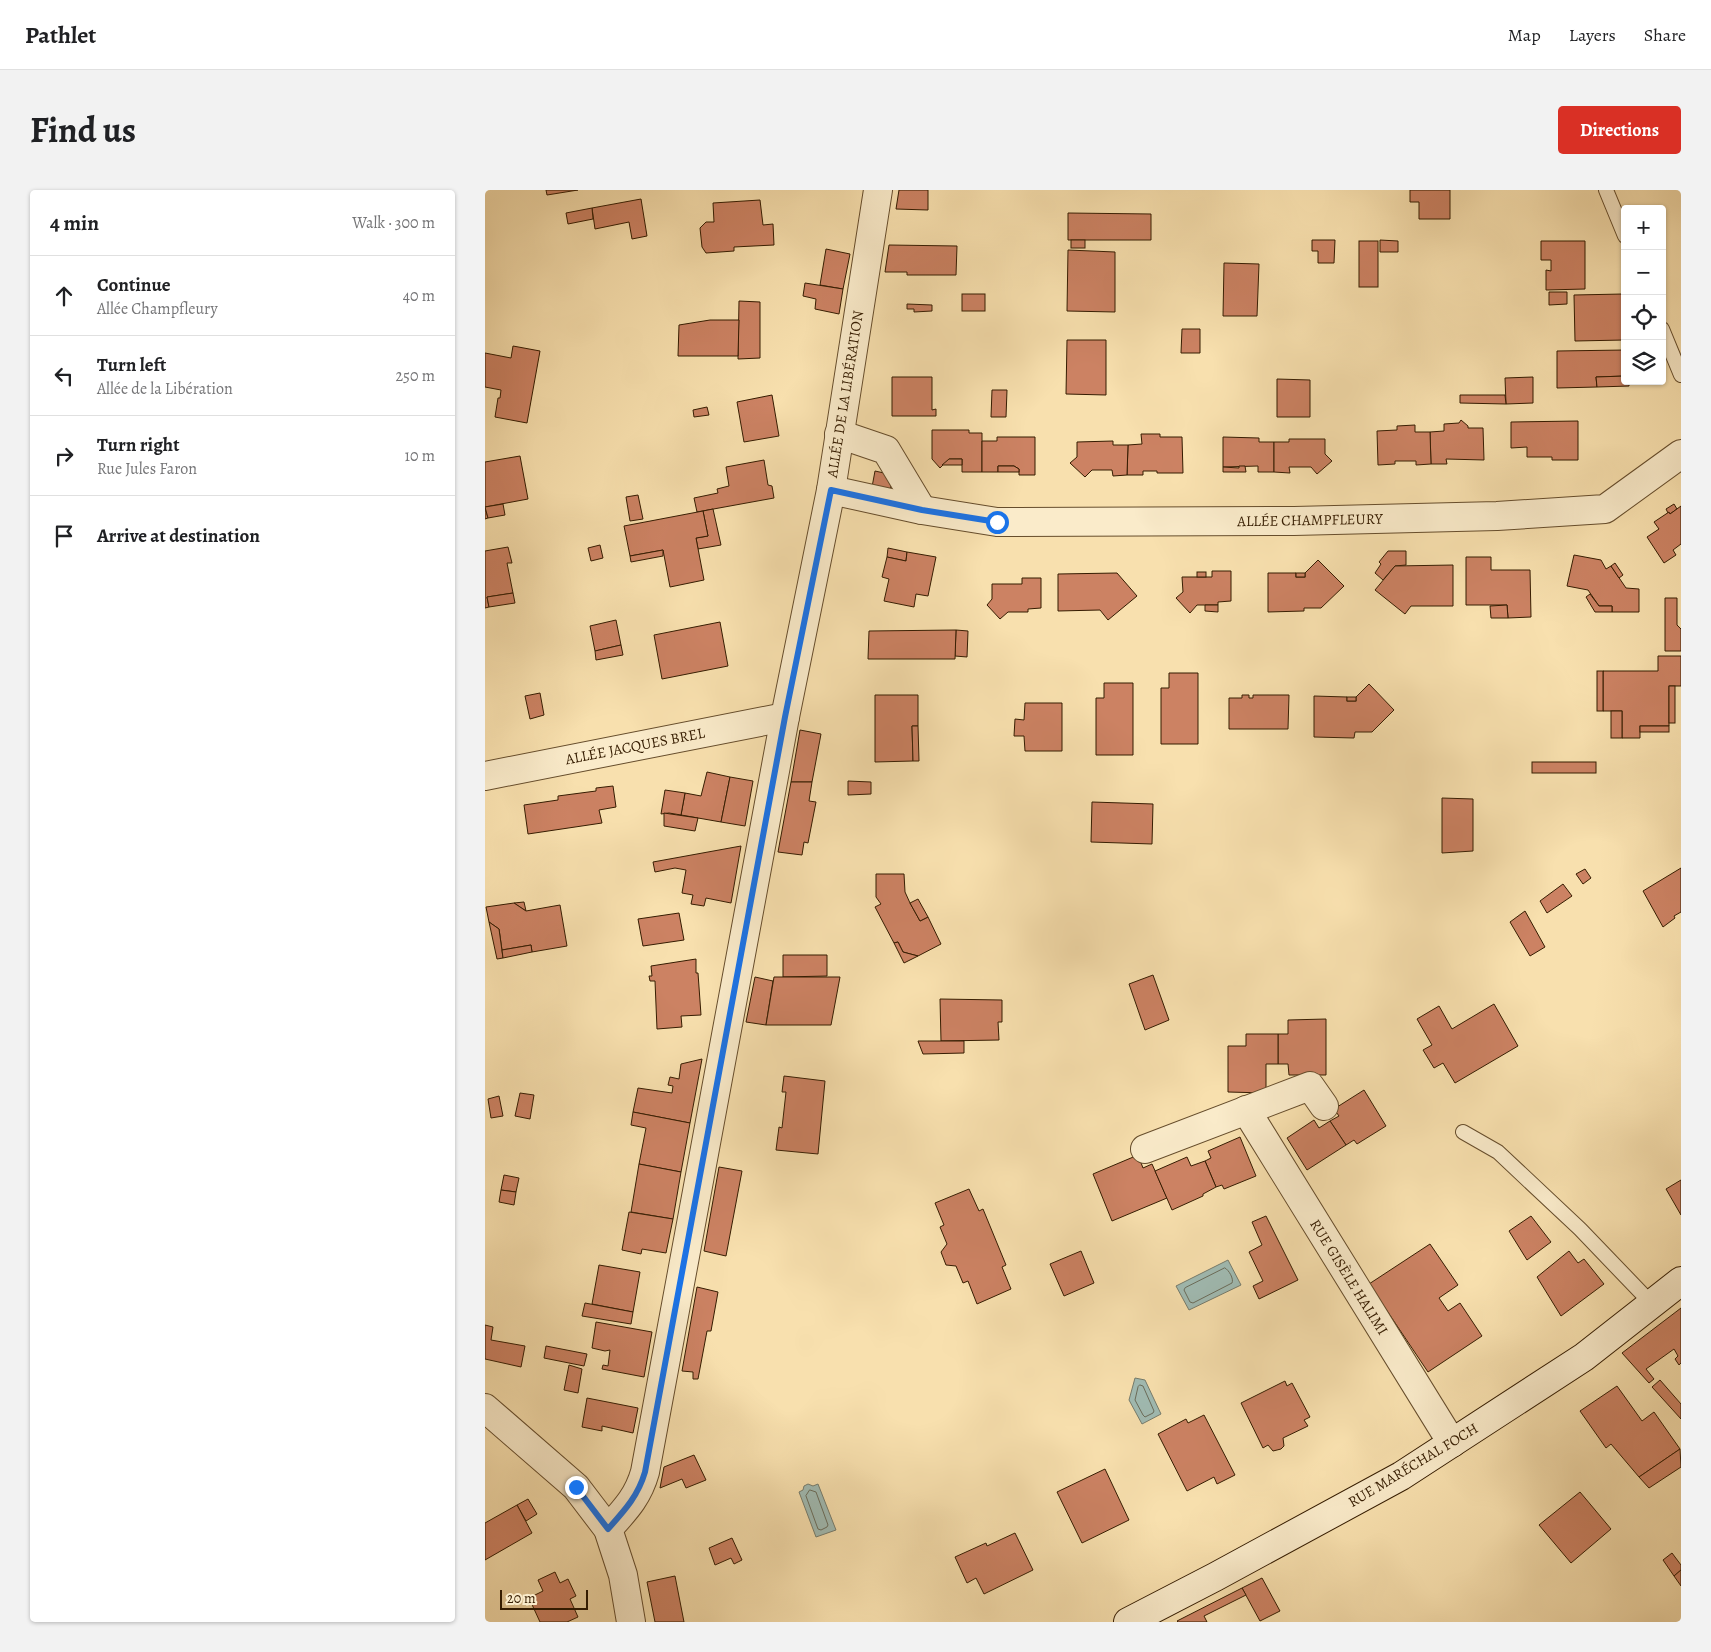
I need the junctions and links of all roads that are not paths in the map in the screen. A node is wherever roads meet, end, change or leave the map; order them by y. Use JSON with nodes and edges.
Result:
{"nodes":[{"id":1,"x":878,"y":190,"type":"edge"},
{"id":2,"x":1606,"y":190,"type":"edge"},
{"id":3,"x":1621,"y":226,"type":"edge"},
{"id":4,"x":1666,"y":339,"type":"edge"},
{"id":5,"x":1681,"y":375,"type":"edge"},
{"id":6,"x":839,"y":434,"type":"junction"},
{"id":7,"x":1681,"y":454,"type":"edge"},
{"id":8,"x":831,"y":490,"type":"junction"},
{"id":9,"x":922,"y":510,"type":"junction"},
{"id":10,"x":785,"y":717,"type":"junction"},
{"id":11,"x":485,"y":776,"type":"edge"},
{"id":12,"x":1324,"y":1106,"type":"dead end"},
{"id":13,"x":1246,"y":1110,"type":"junction"},
{"id":14,"x":1463,"y":1132,"type":"dead end"},
{"id":15,"x":1145,"y":1149,"type":"dead end"},
{"id":16,"x":1681,"y":1281,"type":"edge"},
{"id":17,"x":1652,"y":1304,"type":"junction"},
{"id":18,"x":485,"y":1408,"type":"edge"},
{"id":19,"x":1452,"y":1443,"type":"junction"},
{"id":20,"x":608,"y":1529,"type":"junction"},
{"id":21,"x":631,"y":1622,"type":"edge"},
{"id":22,"x":1128,"y":1622,"type":"edge"}],
"edges":[{"from":1,"to":6,"type":"street","name":"ALLÉE DE LA LIBÉRATION"},
{"from":2,"to":3,"type":"lane"},
{"from":4,"to":5,"type":"lane"},
{"from":6,"to":8,"type":"street","name":"ALLÉE DE LA LIBÉRATION"},
{"from":6,"to":9,"type":"street"},
{"from":7,"to":9,"type":"street","name":"ALLÉE CHAMPFLEURY"},
{"from":8,"to":9,"type":"street","name":"ALLÉE CHAMPFLEURY"},
{"from":8,"to":10,"type":"street","name":"ALLÉE DE LA LIBÉRATION"},
{"from":10,"to":11,"type":"street","name":"ALLÉE JACQUES BREL"},
{"from":10,"to":20,"type":"street","name":"ALLÉE DE LA LIBÉRATION"},
{"from":12,"to":13,"type":"street"},
{"from":13,"to":15,"type":"street"},
{"from":13,"to":19,"type":"street","name":"RUE GISÈLE HALIMI"},
{"from":14,"to":17,"type":"lane"},
{"from":16,"to":17,"type":"street","name":"RUE MARÉCHAL FOCH"},
{"from":17,"to":19,"type":"street","name":"RUE MARÉCHAL FOCH"},
{"from":18,"to":20,"type":"street"},
{"from":19,"to":22,"type":"street","name":"RUE MARÉCHAL FOCH"},
{"from":20,"to":21,"type":"street"}]}
